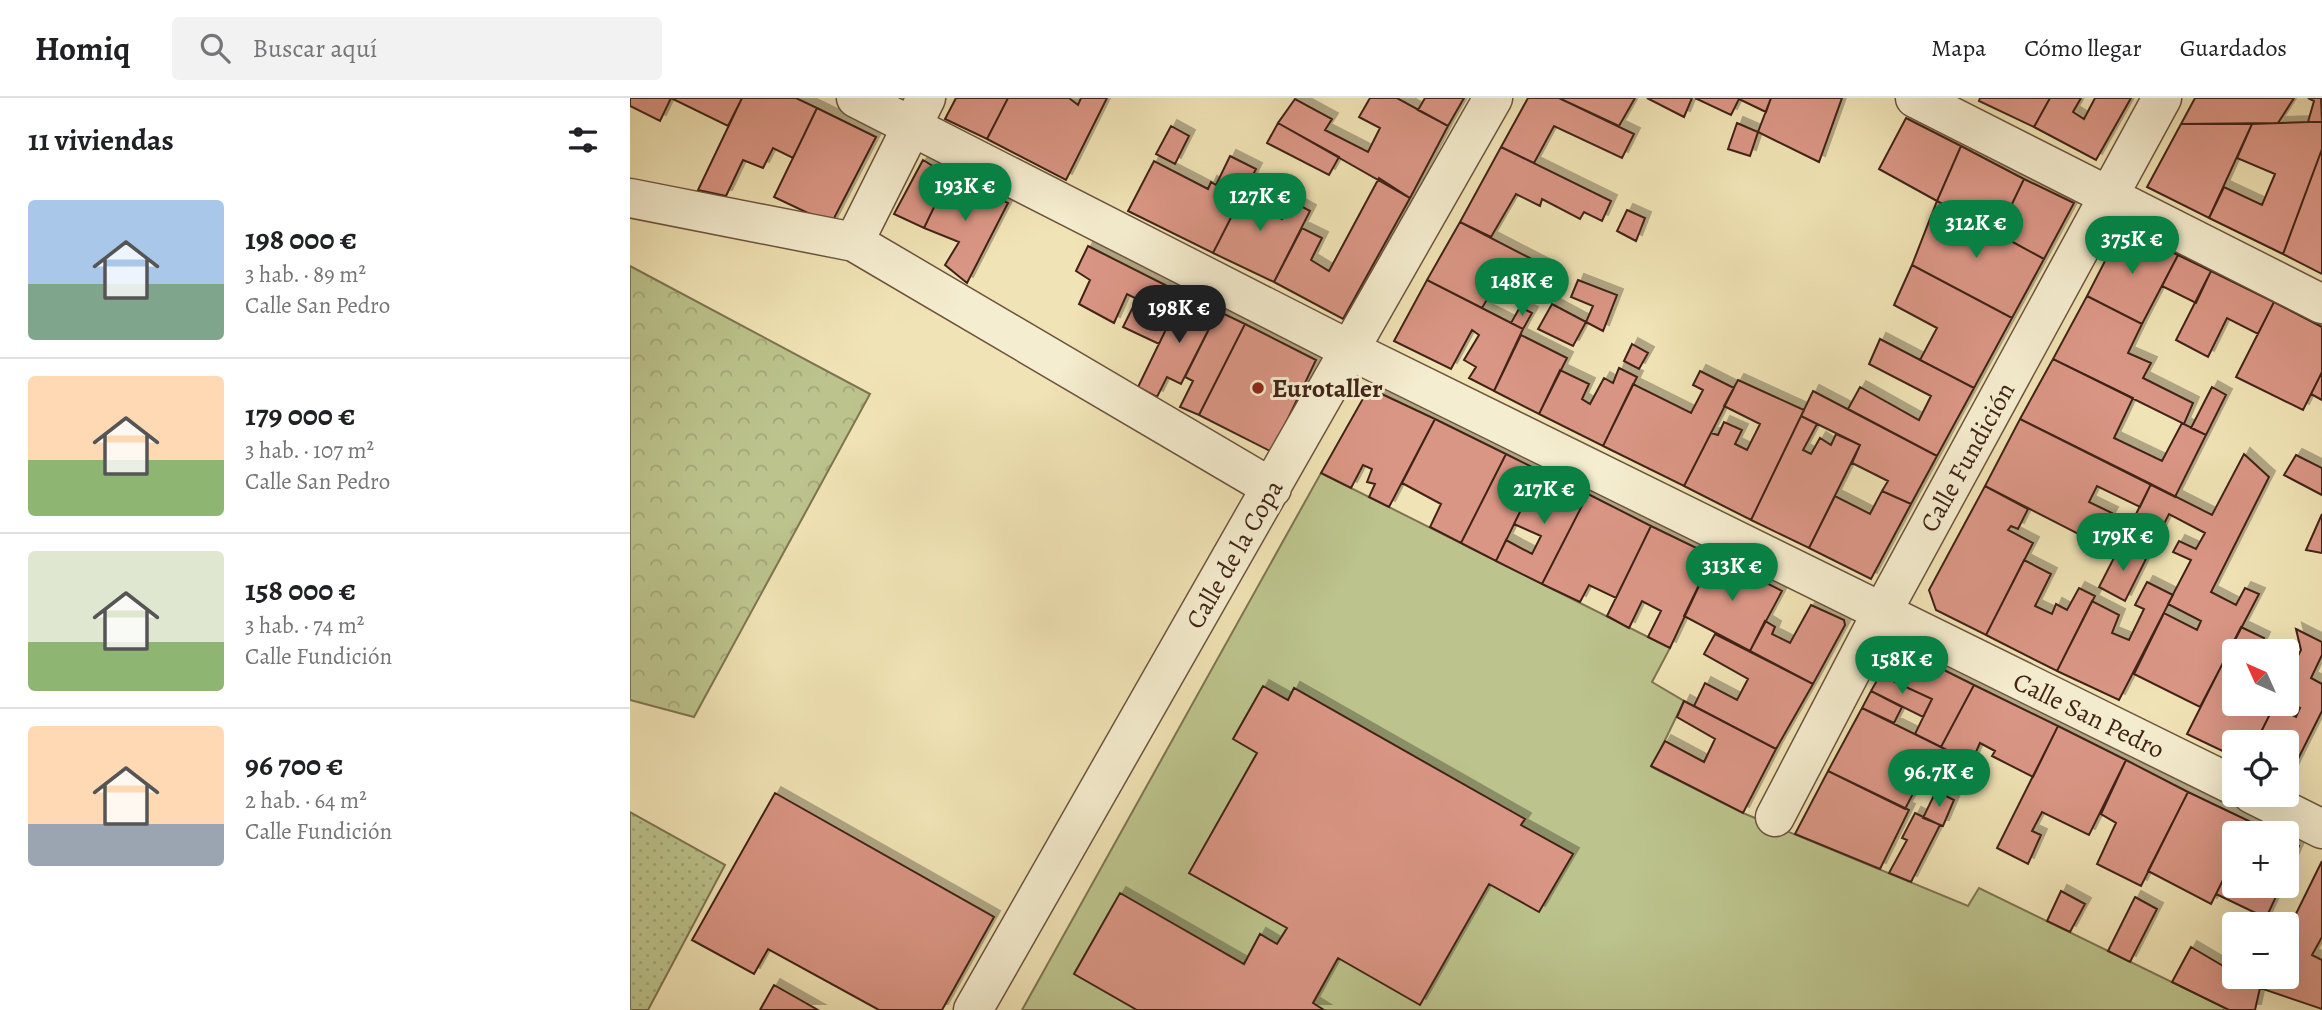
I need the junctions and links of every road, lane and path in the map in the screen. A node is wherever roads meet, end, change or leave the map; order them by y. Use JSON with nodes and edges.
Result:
{"nodes":[{"id":1,"x":856,"y":98,"type":"edge"},
{"id":2,"x":1493,"y":98,"type":"edge"},
{"id":3,"x":1915,"y":98,"type":"edge"},
{"id":4,"x":2161,"y":98,"type":"edge"},
{"id":5,"x":919,"y":112,"type":"edge"},
{"id":6,"x":630,"y":198,"type":"edge"},
{"id":7,"x":2108,"y":198,"type":"junction"},
{"id":8,"x":854,"y":242,"type":"junction"},
{"id":9,"x":2322,"y":304,"type":"edge"},
{"id":10,"x":1350,"y":350,"type":"junction"},
{"id":11,"x":1272,"y":488,"type":"junction"},
{"id":12,"x":1881,"y":614,"type":"junction"},
{"id":13,"x":2222,"y":780,"type":"edge"},
{"id":14,"x":2278,"y":807,"type":"edge"},
{"id":15,"x":1775,"y":817,"type":"dead end"},
{"id":16,"x":2322,"y":829,"type":"edge"},
{"id":17,"x":973,"y":1010,"type":"edge"}],
"edges":[{"from":1,"to":5,"type":"street","name":"Calle San Pedro"},
{"from":2,"to":10,"type":"street","name":"Calle de la Copa"},
{"from":3,"to":7,"type":"street"},
{"from":4,"to":7,"type":"street","name":"Calle Fundición"},
{"from":5,"to":8,"type":"street"},
{"from":5,"to":10,"type":"street","name":"Calle San Pedro"},
{"from":6,"to":8,"type":"street"},
{"from":7,"to":9,"type":"street"},
{"from":7,"to":12,"type":"street","name":"Calle Fundición"},
{"from":8,"to":11,"type":"street"},
{"from":10,"to":11,"type":"street","name":"Calle de la Copa"},
{"from":10,"to":12,"type":"street","name":"Calle San Pedro"},
{"from":11,"to":17,"type":"street","name":"Calle de la Copa"},
{"from":12,"to":13,"type":"street","name":"Calle San Pedro"},
{"from":12,"to":15,"type":"street","name":"Calle Fundición"},
{"from":14,"to":16,"type":"street"}]}
